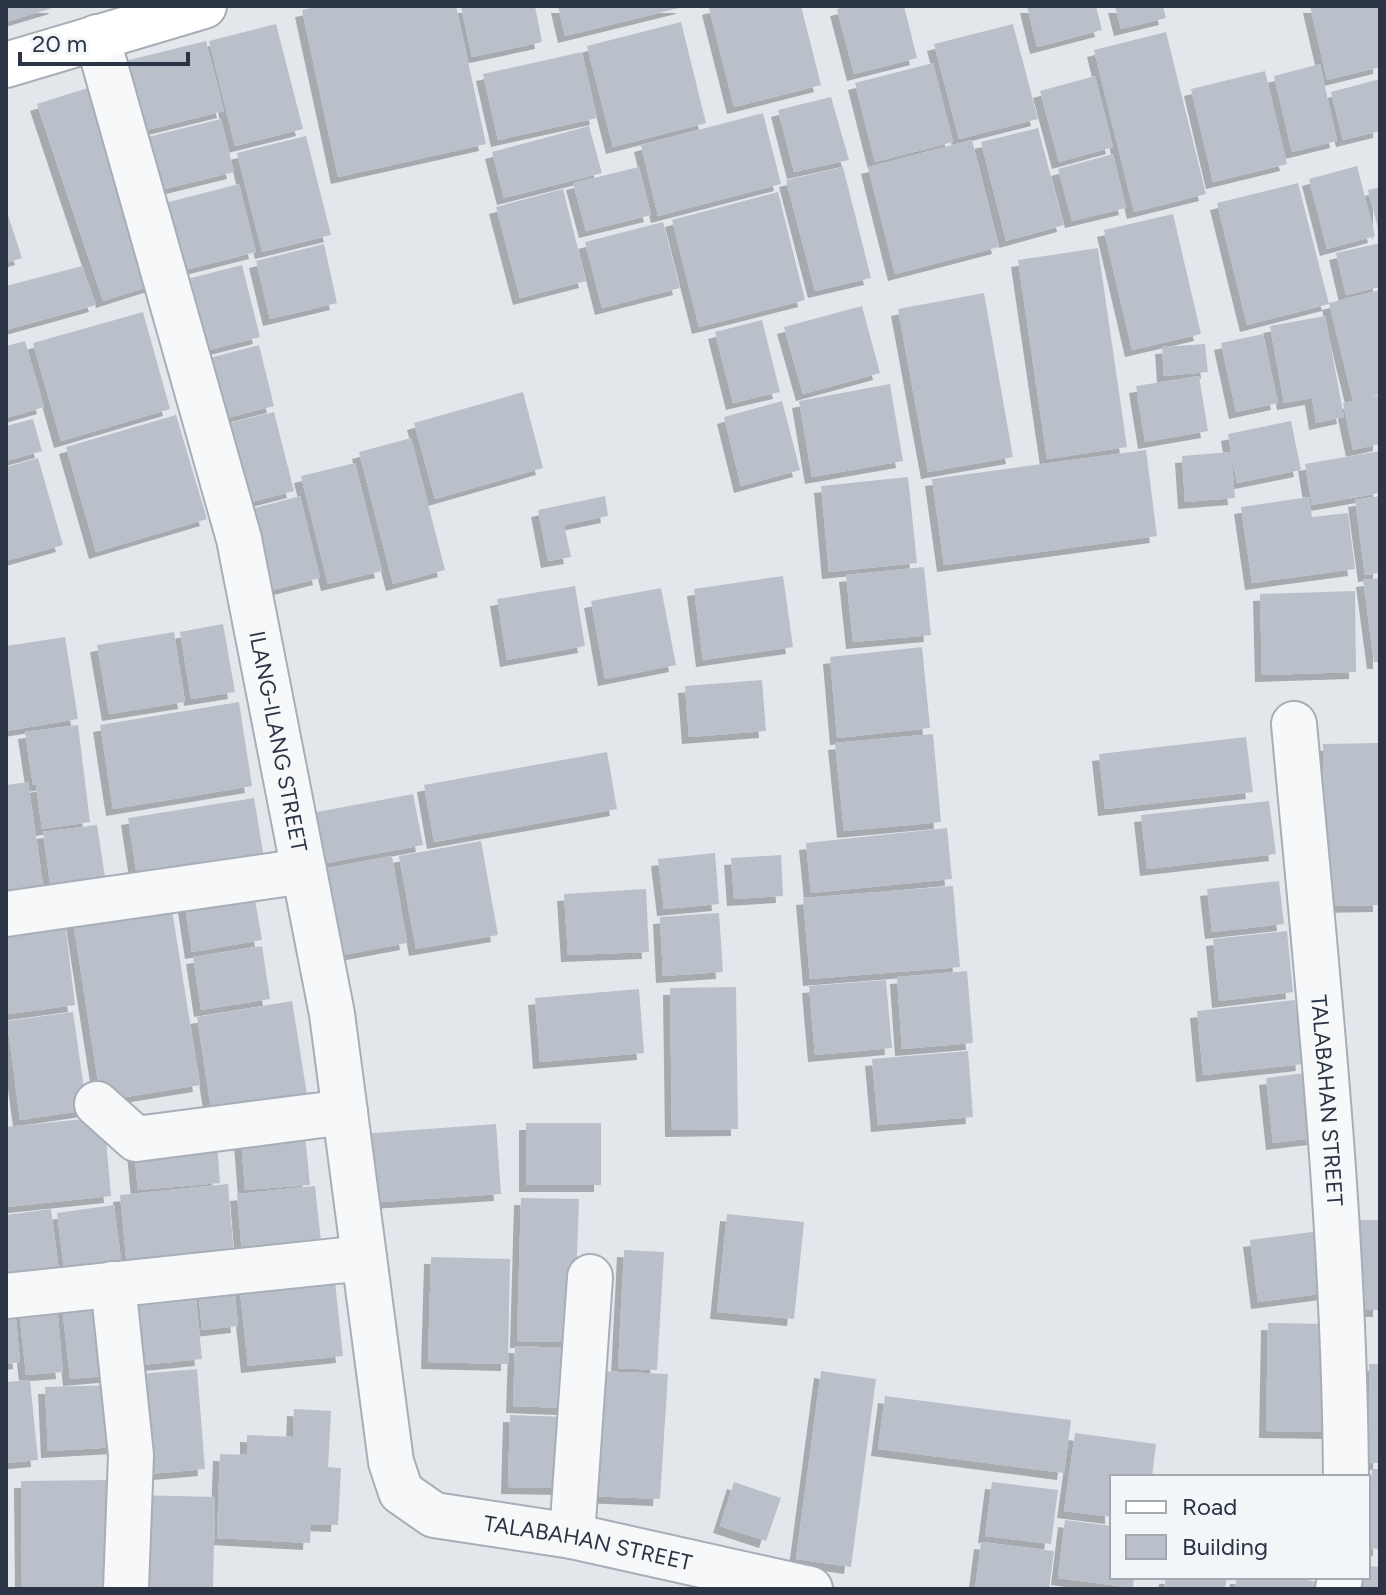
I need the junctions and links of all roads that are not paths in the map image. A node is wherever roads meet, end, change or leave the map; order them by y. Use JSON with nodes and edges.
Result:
{"nodes":[{"id":1,"x":204,"y":6,"type":"edge"},
{"id":2,"x":97,"y":37,"type":"junction"},
{"id":3,"x":6,"y":65,"type":"edge"},
{"id":4,"x":1294,"y":724,"type":"dead end"},
{"id":5,"x":304,"y":871,"type":"junction"},
{"id":6,"x":6,"y":914,"type":"edge"},
{"id":7,"x":97,"y":1104,"type":"dead end"},
{"id":8,"x":345,"y":1112,"type":"junction"},
{"id":9,"x":364,"y":1258,"type":"junction"},
{"id":10,"x":590,"y":1277,"type":"dead end"},
{"id":11,"x":113,"y":1284,"type":"junction"},
{"id":12,"x":6,"y":1296,"type":"edge"},
{"id":13,"x":391,"y":1462,"type":"joint"},
{"id":14,"x":1346,"y":1475,"type":"edge"},
{"id":15,"x":572,"y":1536,"type":"junction"},
{"id":16,"x":126,"y":1589,"type":"edge"},
{"id":17,"x":810,"y":1589,"type":"edge"}],
"edges":[{"from":1,"to":2,"type":"main road"},
{"from":2,"to":3,"type":"main road"},
{"from":2,"to":5,"type":"street","name":"ILANG-ILANG STREET"},
{"from":4,"to":14,"type":"street","name":"TALABAHAN STREET"},
{"from":5,"to":6,"type":"street"},
{"from":5,"to":8,"type":"street","name":"ILANG-ILANG STREET"},
{"from":7,"to":8,"type":"street"},
{"from":8,"to":9,"type":"street","name":"ILANG-ILANG STREET"},
{"from":9,"to":11,"type":"street"},
{"from":9,"to":13,"type":"street","name":"ILANG-ILANG STREET"},
{"from":10,"to":15,"type":"street"},
{"from":11,"to":12,"type":"street"},
{"from":11,"to":16,"type":"street"},
{"from":13,"to":15,"type":"street","name":"TALABAHAN STREET"},
{"from":15,"to":17,"type":"street","name":"TALABAHAN STREET"}]}
